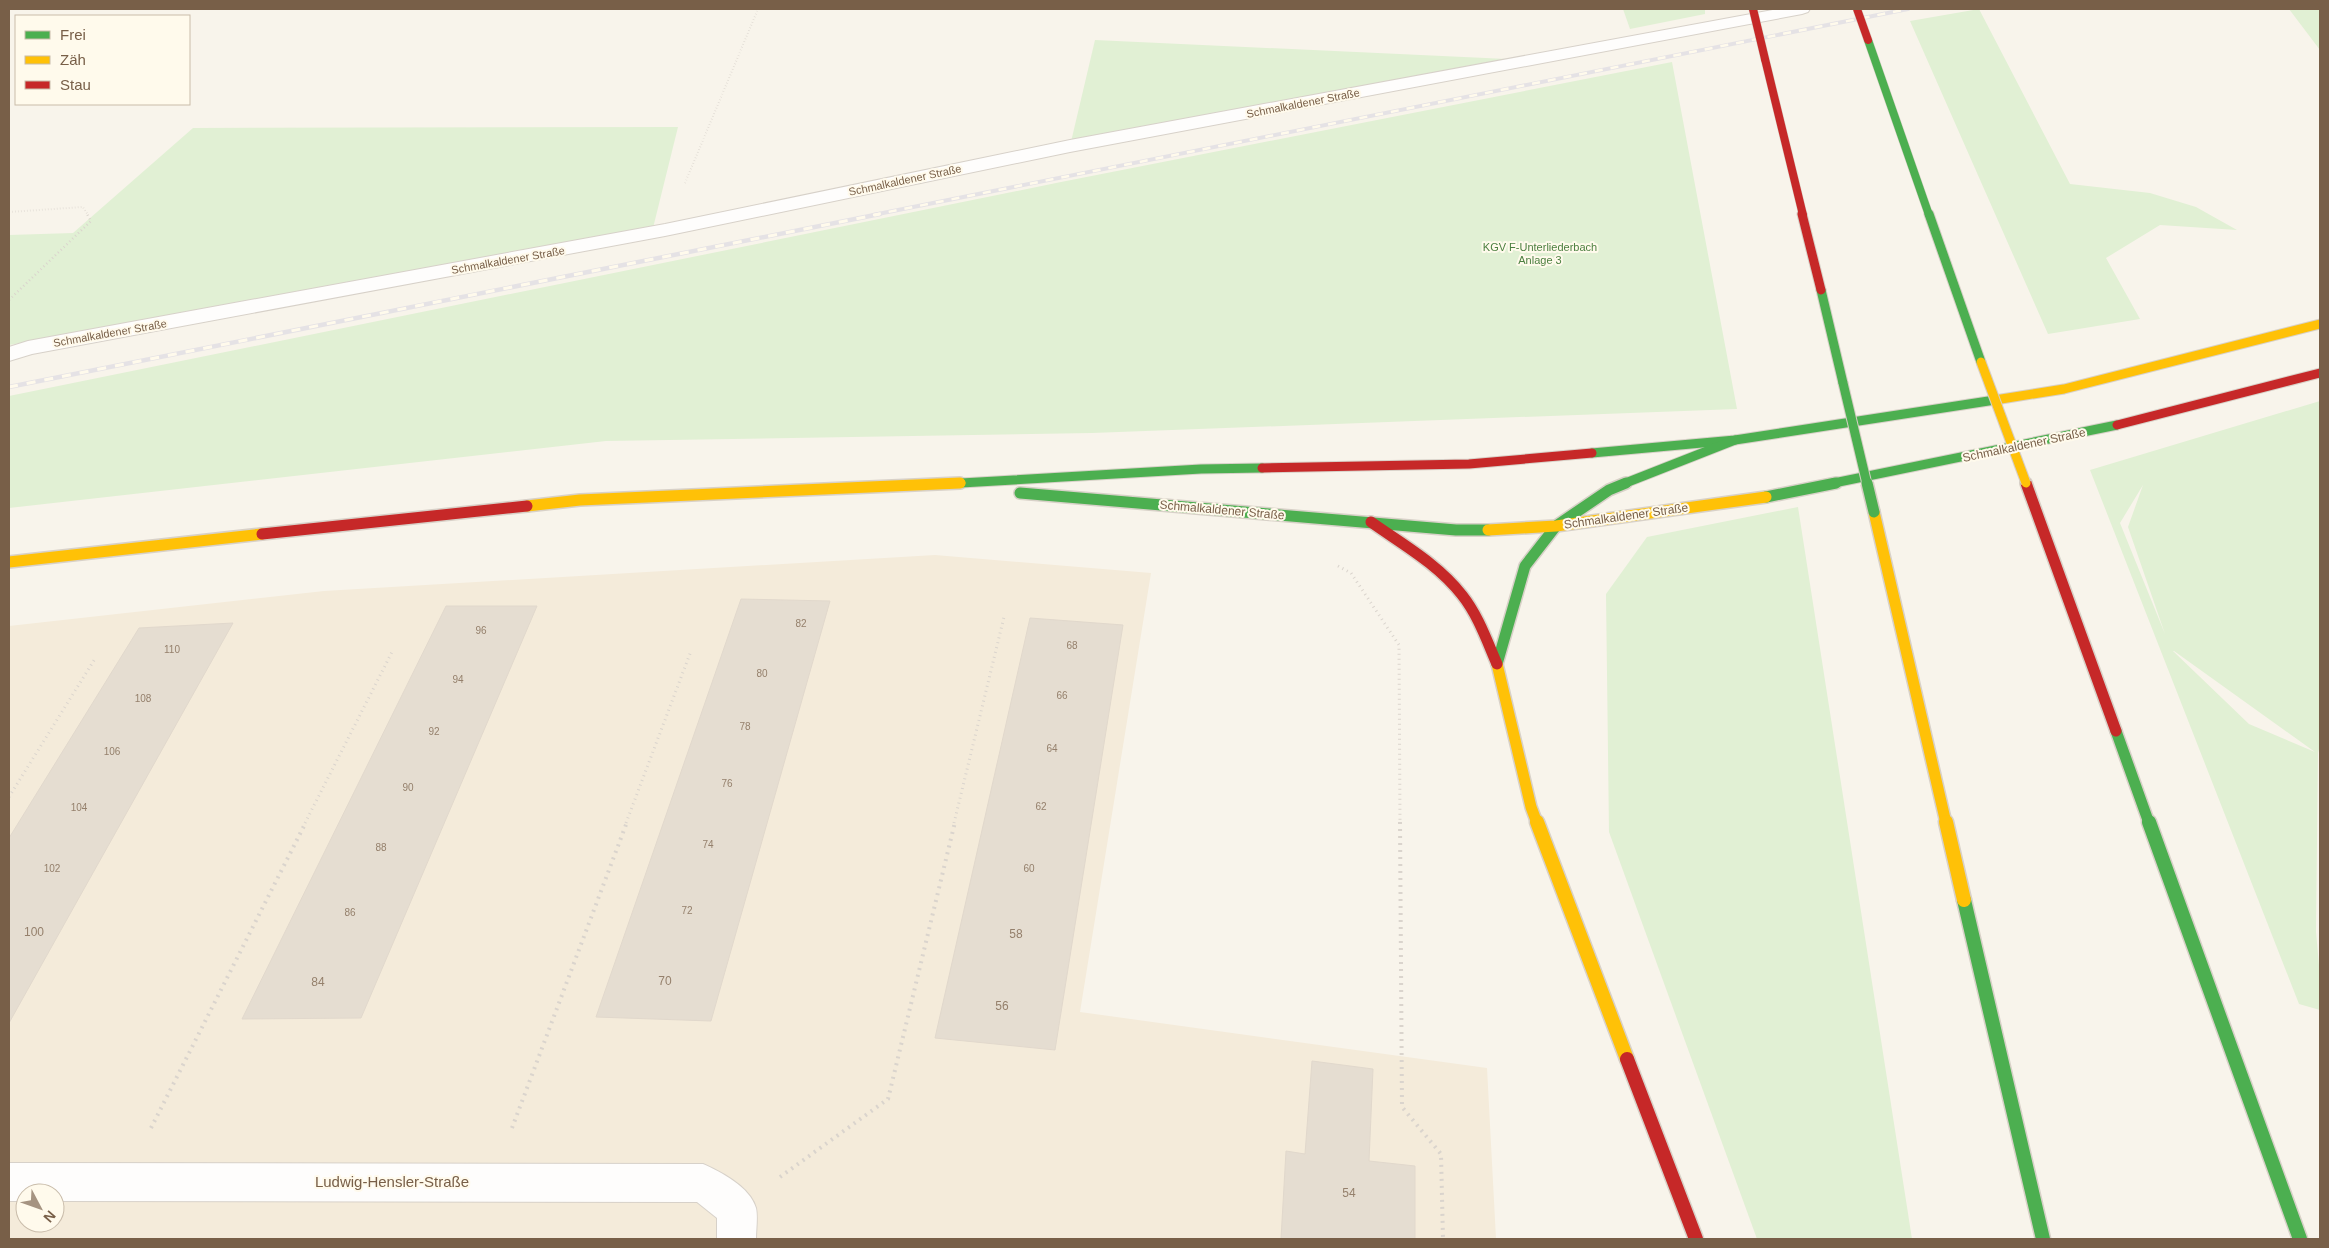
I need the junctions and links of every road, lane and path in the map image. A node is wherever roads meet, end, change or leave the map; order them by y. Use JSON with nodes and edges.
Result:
{"nodes":[{"id":1,"x":758,"y":9,"type":"edge"},
{"id":2,"x":1753,"y":9,"type":"edge"},
{"id":3,"x":1802,"y":9,"type":"edge"},
{"id":4,"x":1857,"y":9,"type":"edge"},
{"id":5,"x":9,"y":212,"type":"edge"},
{"id":6,"x":665,"y":230,"type":"junction"},
{"id":7,"x":9,"y":300,"type":"edge"},
{"id":8,"x":2320,"y":324,"type":"edge"},
{"id":9,"x":9,"y":354,"type":"edge"},
{"id":10,"x":2320,"y":373,"type":"edge"},
{"id":11,"x":1735,"y":440,"type":"junction"},
{"id":12,"x":918,"y":485,"type":"junction"},
{"id":13,"x":1372,"y":522,"type":"junction"},
{"id":14,"x":1556,"y":526,"type":"junction"},
{"id":15,"x":9,"y":562,"type":"edge"},
{"id":16,"x":1335,"y":564,"type":"dead end"},
{"id":17,"x":1004,"y":617,"type":"dead end"},
{"id":18,"x":691,"y":651,"type":"dead end"},
{"id":19,"x":392,"y":652,"type":"dead end"},
{"id":20,"x":96,"y":657,"type":"dead end"},
{"id":21,"x":1497,"y":664,"type":"junction"},
{"id":22,"x":9,"y":796,"type":"edge"},
{"id":23,"x":9,"y":1182,"type":"edge"},
{"id":24,"x":123,"y":1182,"type":"junction"},
{"id":25,"x":492,"y":1182,"type":"junction"},
{"id":26,"x":736,"y":1224,"type":"edge"},
{"id":27,"x":1443,"y":1239,"type":"edge"},
{"id":28,"x":1696,"y":1239,"type":"edge"},
{"id":29,"x":2043,"y":1239,"type":"edge"},
{"id":30,"x":2300,"y":1239,"type":"edge"}],
"edges":[{"from":1,"to":6,"type":"path"},
{"from":2,"to":29,"type":"main road","bridge":true},
{"from":3,"to":6,"type":"street","name":"Schmalkaldener Straße"},
{"from":4,"to":30,"type":"main road","bridge":true},
{"from":5,"to":7,"type":"path"},
{"from":6,"to":9,"type":"street","name":"Schmalkaldener Straße"},
{"from":8,"to":11,"type":"main road"},
{"from":10,"to":14,"type":"main road","name":"Schmalkaldener Straße"},
{"from":11,"to":12,"type":"main road","name":"Schmalkaldener Straße"},
{"from":11,"to":14,"type":"main road"},
{"from":12,"to":13,"type":"main road","name":"Schmalkaldener Straße"},
{"from":12,"to":15,"type":"main road","name":"Schmalkaldener Straße"},
{"from":13,"to":14,"type":"main road","name":"Schmalkaldener Straße"},
{"from":13,"to":21,"type":"main road"},
{"from":14,"to":21,"type":"main road"},
{"from":16,"to":27,"type":"path"},
{"from":17,"to":26,"type":"path"},
{"from":18,"to":25,"type":"path"},
{"from":19,"to":24,"type":"path"},
{"from":20,"to":22,"type":"path"},
{"from":21,"to":28,"type":"main road"},
{"from":23,"to":24,"type":"street","name":"Ludwig-Hensler-Straße"},
{"from":24,"to":25,"type":"street","name":"Ludwig-Hensler-Straße"},
{"from":25,"to":26,"type":"street","name":"Ludwig-Hensler-Straße"}]}
